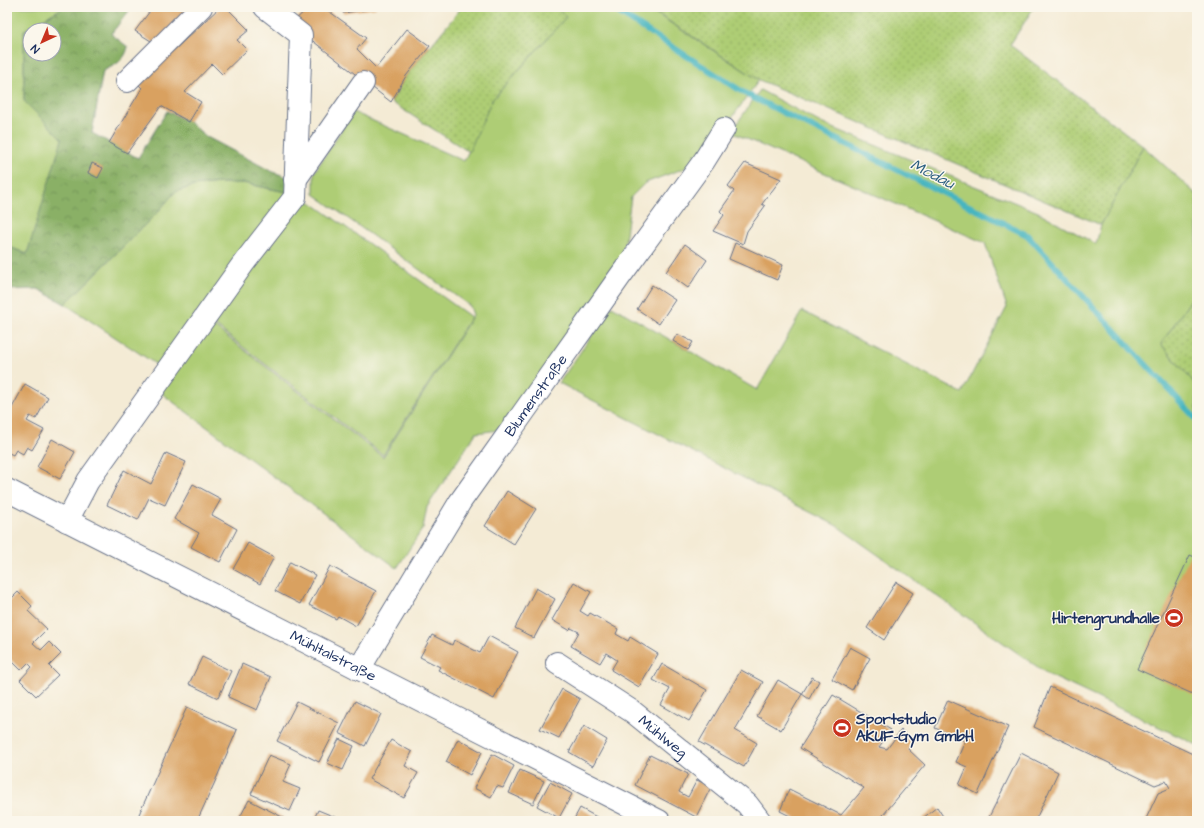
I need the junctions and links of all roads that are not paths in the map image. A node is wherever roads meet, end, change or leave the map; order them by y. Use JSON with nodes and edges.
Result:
{"nodes":[{"id":1,"x":201,"y":7,"type":"edge"},
{"id":2,"x":265,"y":7,"type":"edge"},
{"id":3,"x":127,"y":81,"type":"dead end"},
{"id":4,"x":363,"y":82,"type":"dead end"},
{"id":5,"x":724,"y":129,"type":"dead end"},
{"id":6,"x":295,"y":180,"type":"junction"},
{"id":7,"x":7,"y":490,"type":"edge"},
{"id":8,"x":68,"y":521,"type":"junction"},
{"id":9,"x":557,"y":663,"type":"dead end"},
{"id":10,"x":359,"y":669,"type":"junction"},
{"id":11,"x":659,"y":821,"type":"edge"},
{"id":12,"x":760,"y":821,"type":"edge"}],
"edges":[{"from":1,"to":3,"type":"street"},
{"from":2,"to":6,"type":"street"},
{"from":4,"to":6,"type":"street"},
{"from":5,"to":10,"type":"street","name":"Blumenstraße"},
{"from":6,"to":8,"type":"street"},
{"from":7,"to":8,"type":"street","name":"Mühltalstraße"},
{"from":8,"to":10,"type":"street","name":"Mühltalstraße"},
{"from":9,"to":12,"type":"street","name":"Mühlweg"},
{"from":10,"to":11,"type":"street","name":"Mühltalstraße"}]}
